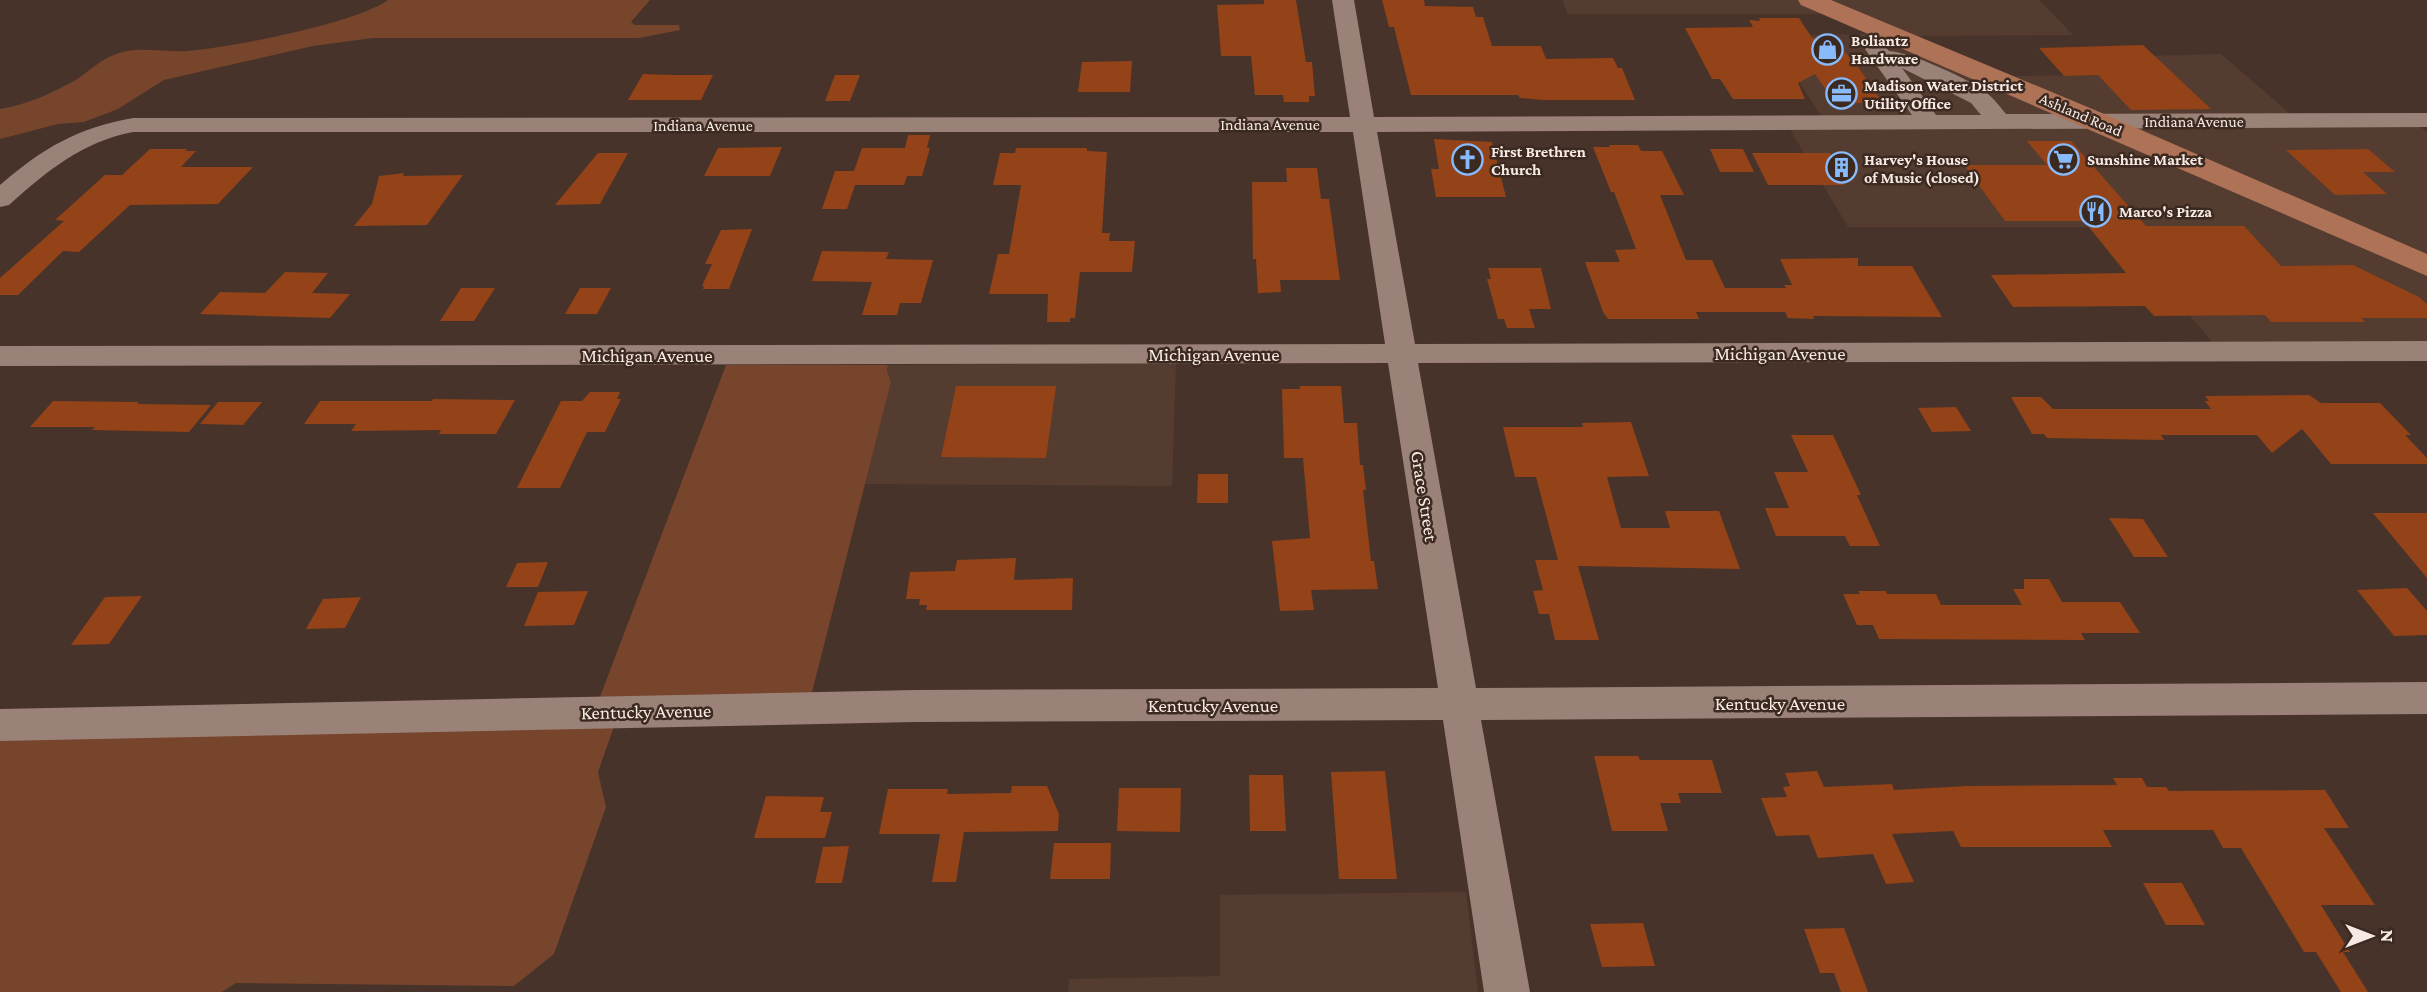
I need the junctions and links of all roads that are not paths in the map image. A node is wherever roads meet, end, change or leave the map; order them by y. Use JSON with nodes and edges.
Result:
{"nodes":[{"id":1,"x":1343,"y":0,"type":"edge"},
{"id":2,"x":1810,"y":0,"type":"edge"},
{"id":3,"x":1888,"y":47,"type":"junction"},
{"id":4,"x":2427,"y":120,"type":"edge"},
{"id":5,"x":1930,"y":122,"type":"junction"},
{"id":6,"x":2000,"y":122,"type":"junction"},
{"id":7,"x":2099,"y":122,"type":"junction"},
{"id":8,"x":1364,"y":123,"type":"junction"},
{"id":9,"x":0,"y":199,"type":"edge"},
{"id":10,"x":2427,"y":266,"type":"edge"},
{"id":11,"x":2427,"y":351,"type":"edge"},
{"id":12,"x":1402,"y":354,"type":"junction"},
{"id":13,"x":0,"y":356,"type":"edge"},
{"id":14,"x":2427,"y":698,"type":"edge"},
{"id":15,"x":1459,"y":704,"type":"junction"},
{"id":16,"x":0,"y":725,"type":"edge"},
{"id":17,"x":1507,"y":992,"type":"edge"}],
"edges":[{"from":1,"to":8,"type":"street","name":"Grace Street"},
{"from":2,"to":3,"type":"main road","name":"Ashland Road"},
{"from":3,"to":5,"type":"street"},
{"from":3,"to":6,"type":"street"},
{"from":3,"to":7,"type":"main road","name":"Ashland Road"},
{"from":4,"to":7,"type":"street","name":"Indiana Avenue"},
{"from":5,"to":6,"type":"street","name":"Indiana Avenue"},
{"from":5,"to":8,"type":"street","name":"Indiana Avenue"},
{"from":6,"to":7,"type":"street","name":"Indiana Avenue"},
{"from":7,"to":10,"type":"main road","name":"Ashland Road"},
{"from":8,"to":9,"type":"street","name":"Indiana Avenue"},
{"from":8,"to":12,"type":"street","name":"Grace Street"},
{"from":11,"to":12,"type":"street","name":"Michigan Avenue"},
{"from":12,"to":13,"type":"street","name":"Michigan Avenue"},
{"from":12,"to":15,"type":"street","name":"Grace Street"},
{"from":14,"to":15,"type":"street","name":"Kentucky Avenue"},
{"from":15,"to":16,"type":"street","name":"Kentucky Avenue"},
{"from":15,"to":17,"type":"street","name":"Grace Street"}]}
